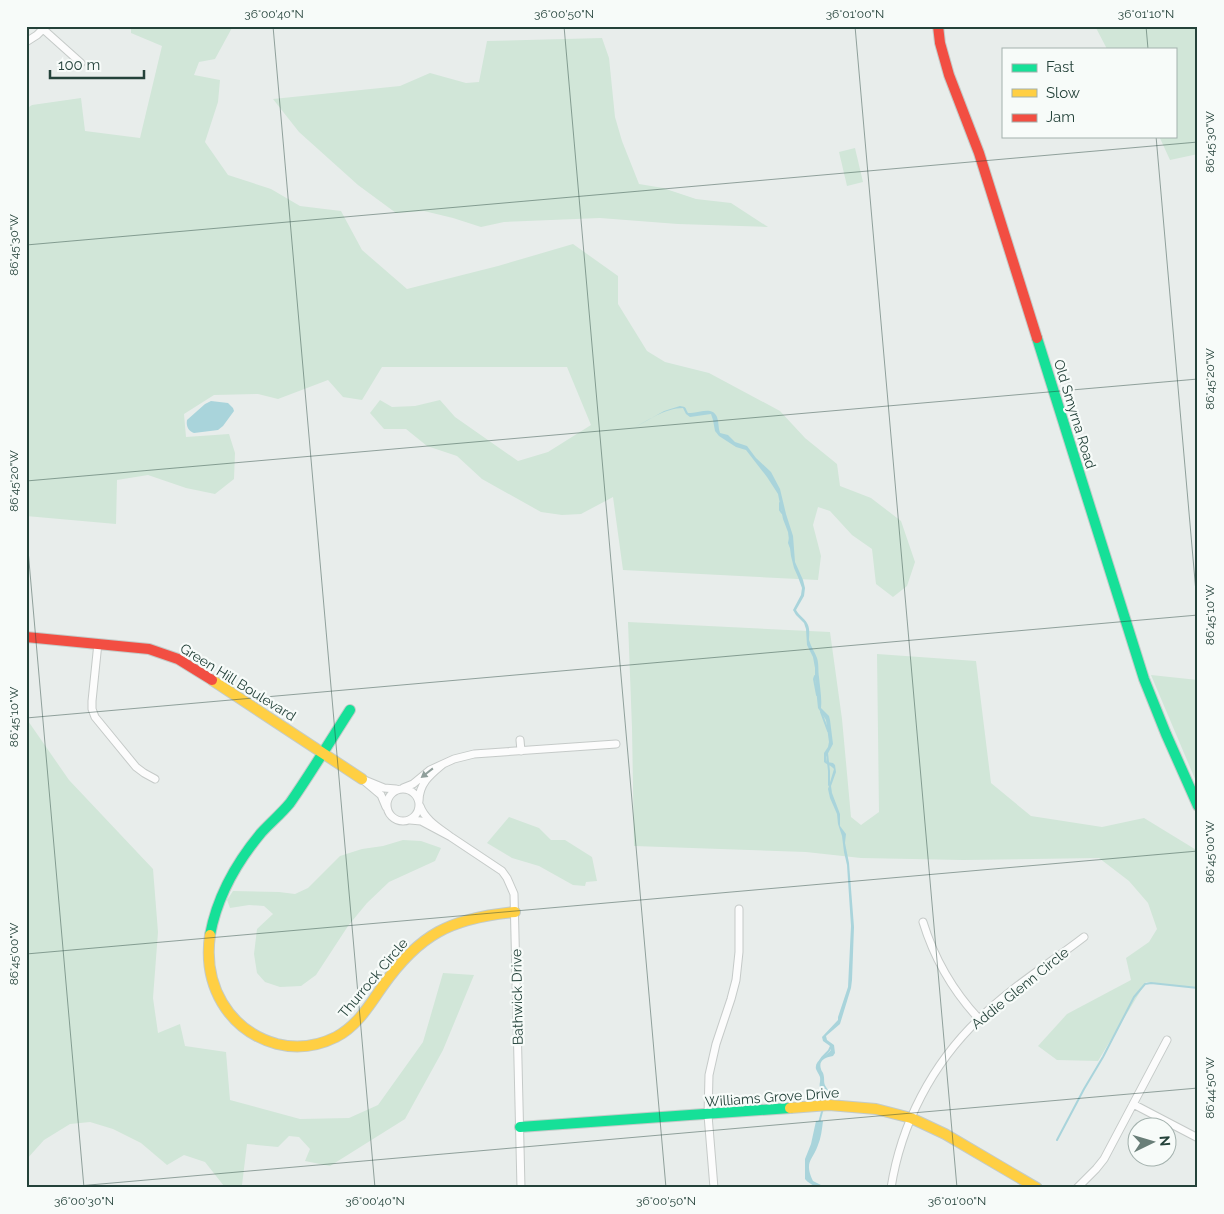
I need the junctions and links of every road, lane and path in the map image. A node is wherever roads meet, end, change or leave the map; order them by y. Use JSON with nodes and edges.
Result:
{"nodes":[{"id":1,"x":938,"y":26,"type":"edge"},
{"id":2,"x":44,"y":28,"type":"edge"},
{"id":3,"x":26,"y":42,"type":"edge"},
{"id":4,"x":81,"y":63,"type":"dead end"},
{"id":5,"x":26,"y":637,"type":"edge"},
{"id":6,"x":98,"y":644,"type":"junction"},
{"id":7,"x":350,"y":710,"type":"dead end"},
{"id":8,"x":520,"y":740,"type":"dead end"},
{"id":9,"x":616,"y":744,"type":"dead end"},
{"id":10,"x":521,"y":751,"type":"junction"},
{"id":11,"x":322,"y":753,"type":"junction"},
{"id":12,"x":443,"y":764,"type":"junction"},
{"id":13,"x":155,"y":779,"type":"dead end"},
{"id":14,"x":362,"y":779,"type":"junction"},
{"id":15,"x":400,"y":789,"type":"junction"},
{"id":16,"x":419,"y":803,"type":"junction"},
{"id":17,"x":1198,"y":806,"type":"edge"},
{"id":18,"x":387,"y":810,"type":"junction"},
{"id":19,"x":407,"y":821,"type":"junction"},
{"id":20,"x":451,"y":836,"type":"junction"},
{"id":21,"x":739,"y":909,"type":"dead end"},
{"id":22,"x":515,"y":912,"type":"junction"},
{"id":23,"x":923,"y":922,"type":"dead end"},
{"id":24,"x":1084,"y":937,"type":"dead end"},
{"id":25,"x":979,"y":1019,"type":"junction"},
{"id":26,"x":1167,"y":1040,"type":"dead end"},
{"id":27,"x":1133,"y":1104,"type":"junction"},
{"id":28,"x":708,"y":1115,"type":"junction"},
{"id":29,"x":911,"y":1118,"type":"junction"},
{"id":30,"x":520,"y":1127,"type":"junction"},
{"id":31,"x":1198,"y":1138,"type":"edge"},
{"id":32,"x":521,"y":1188,"type":"edge"},
{"id":33,"x":714,"y":1188,"type":"edge"},
{"id":34,"x":891,"y":1188,"type":"edge"},
{"id":35,"x":1037,"y":1188,"type":"edge"},
{"id":36,"x":1077,"y":1188,"type":"edge"}],
"edges":[{"from":1,"to":17,"type":"street","name":"Old Smyrna Road"},
{"from":2,"to":3,"type":"street"},
{"from":2,"to":4,"type":"street"},
{"from":5,"to":6,"type":"street","name":"Green Hill Boulevard"},
{"from":6,"to":11,"type":"street","name":"Green Hill Boulevard"},
{"from":6,"to":13,"type":"street"},
{"from":7,"to":11,"type":"street","name":"Thurrock Circle"},
{"from":8,"to":10,"type":"street"},
{"from":9,"to":10,"type":"street"},
{"from":10,"to":12,"type":"street"},
{"from":11,"to":14,"type":"street","name":"Green Hill Boulevard"},
{"from":11,"to":22,"type":"street","name":"Thurrock Circle"},
{"from":12,"to":15,"type":"street","one_way":true},
{"from":12,"to":16,"type":"street"},
{"from":14,"to":15,"type":"street","name":"Green Hill Boulevard"},
{"from":14,"to":18,"type":"street","name":"Green Hill Boulevard"},
{"from":15,"to":16,"type":"street"},
{"from":15,"to":18,"type":"street"},
{"from":16,"to":19,"type":"street"},
{"from":16,"to":20,"type":"street","name":"Bathwick Drive"},
{"from":18,"to":19,"type":"street"},
{"from":19,"to":20,"type":"street","name":"Bathwick Drive"},
{"from":20,"to":22,"type":"street","name":"Bathwick Drive"},
{"from":21,"to":28,"type":"street"},
{"from":22,"to":30,"type":"street","name":"Bathwick Drive"},
{"from":23,"to":25,"type":"street"},
{"from":24,"to":25,"type":"street","name":"Addie Glenn Circle"},
{"from":25,"to":29,"type":"street","name":"Addie Glenn Circle"},
{"from":26,"to":27,"type":"street"},
{"from":27,"to":31,"type":"street"},
{"from":27,"to":36,"type":"street"},
{"from":28,"to":29,"type":"street","name":"Williams Grove Drive"},
{"from":28,"to":30,"type":"street","name":"Williams Grove Drive"},
{"from":28,"to":33,"type":"street"},
{"from":29,"to":34,"type":"street","name":"Addie Glenn Circle"},
{"from":29,"to":35,"type":"street","name":"Williams Grove Drive"},
{"from":30,"to":32,"type":"street","name":"Bathwick Drive"}]}
